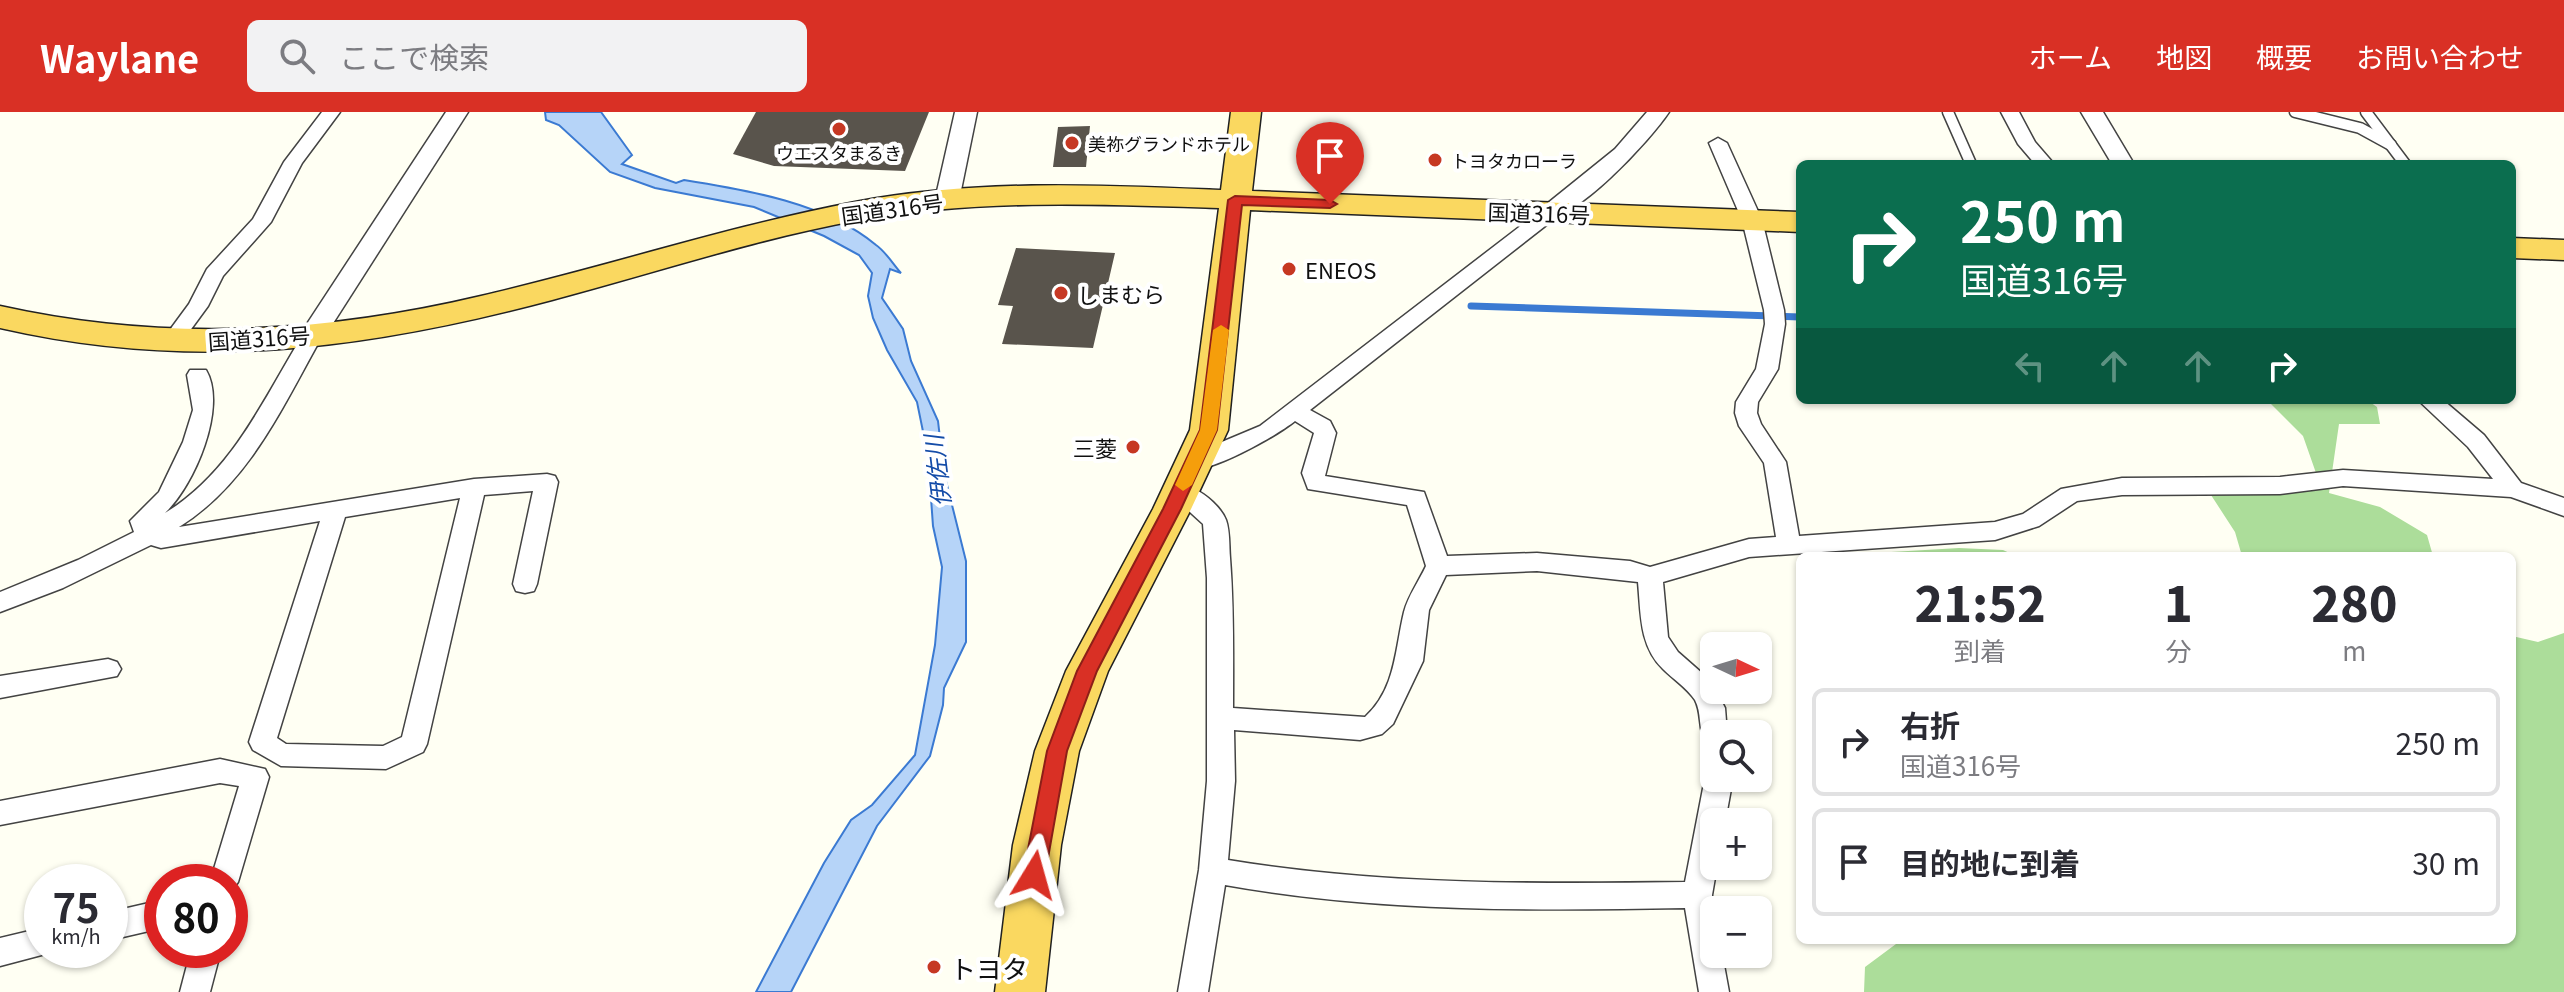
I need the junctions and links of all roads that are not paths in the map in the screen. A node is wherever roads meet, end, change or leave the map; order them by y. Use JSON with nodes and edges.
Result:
{"nodes":[{"id":1,"x":331,"y":112,"type":"edge"},
{"id":2,"x":457,"y":112,"type":"edge"},
{"id":3,"x":966,"y":112,"type":"edge"},
{"id":4,"x":1246,"y":112,"type":"edge"},
{"id":5,"x":1658,"y":112,"type":"edge"},
{"id":6,"x":1948,"y":112,"type":"edge"},
{"id":7,"x":2010,"y":112,"type":"edge"},
{"id":8,"x":2092,"y":112,"type":"edge"},
{"id":9,"x":2295,"y":112,"type":"edge"},
{"id":10,"x":2366,"y":112,"type":"edge"},
{"id":11,"x":1718,"y":143,"type":"dead end"},
{"id":12,"x":2391,"y":145,"type":"junction"},
{"id":13,"x":1969,"y":160,"type":"edge"},
{"id":14,"x":2041,"y":160,"type":"edge"},
{"id":15,"x":2121,"y":160,"type":"edge"},
{"id":16,"x":2402,"y":160,"type":"edge"},
{"id":17,"x":947,"y":200,"type":"junction"},
{"id":18,"x":1235,"y":200,"type":"junction"},
{"id":19,"x":1551,"y":212,"type":"junction"},
{"id":20,"x":1752,"y":220,"type":"junction"},
{"id":21,"x":1796,"y":222,"type":"edge"},
{"id":22,"x":2516,"y":248,"type":"edge"},
{"id":23,"x":2564,"y":250,"type":"edge"},
{"id":24,"x":0,"y":317,"type":"edge"},
{"id":25,"x":314,"y":333,"type":"junction"},
{"id":26,"x":171,"y":342,"type":"junction"},
{"id":27,"x":198,"y":375,"type":"dead end"},
{"id":28,"x":2434,"y":404,"type":"edge"},
{"id":29,"x":1293,"y":411,"type":"junction"},
{"id":30,"x":1187,"y":478,"type":"junction"},
{"id":31,"x":474,"y":487,"type":"junction"},
{"id":32,"x":2513,"y":489,"type":"junction"},
{"id":33,"x":2564,"y":507,"type":"edge"},
{"id":34,"x":336,"y":508,"type":"junction"},
{"id":35,"x":147,"y":534,"type":"junction"},
{"id":36,"x":1789,"y":545,"type":"junction"},
{"id":37,"x":1438,"y":566,"type":"junction"},
{"id":38,"x":1650,"y":576,"type":"junction"},
{"id":39,"x":525,"y":584,"type":"dead end"},
{"id":40,"x":0,"y":602,"type":"edge"},
{"id":41,"x":108,"y":669,"type":"dead end"},
{"id":42,"x":0,"y":687,"type":"edge"},
{"id":43,"x":1220,"y":718,"type":"junction"},
{"id":44,"x":1713,"y":720,"type":"edge"},
{"id":45,"x":1716,"y":792,"type":"edge"},
{"id":46,"x":0,"y":813,"type":"edge"},
{"id":47,"x":229,"y":864,"type":"edge"},
{"id":48,"x":1213,"y":870,"type":"junction"},
{"id":49,"x":1697,"y":895,"type":"junction"},
{"id":50,"x":24,"y":946,"type":"edge"},
{"id":51,"x":0,"y":952,"type":"edge"},
{"id":52,"x":201,"y":968,"type":"edge"},
{"id":53,"x":195,"y":992,"type":"edge"},
{"id":54,"x":1020,"y":992,"type":"edge"},
{"id":55,"x":1193,"y":992,"type":"edge"},
{"id":56,"x":1714,"y":992,"type":"edge"}],
"edges":[{"from":1,"to":26,"type":"street"},
{"from":2,"to":25,"type":"street"},
{"from":3,"to":17,"type":"street"},
{"from":4,"to":18,"type":"highway"},
{"from":5,"to":19,"type":"street"},
{"from":6,"to":13,"type":"lane"},
{"from":7,"to":14,"type":"street"},
{"from":8,"to":15,"type":"street"},
{"from":9,"to":12,"type":"lane"},
{"from":10,"to":12,"type":"lane"},
{"from":11,"to":20,"type":"street"},
{"from":12,"to":16,"type":"lane"},
{"from":17,"to":18,"type":"highway","name":"国道316号"},
{"from":17,"to":25,"type":"highway","name":"国道316号"},
{"from":18,"to":19,"type":"highway","name":"国道316号"},
{"from":18,"to":30,"type":"highway"},
{"from":19,"to":20,"type":"highway","name":"国道316号"},
{"from":19,"to":29,"type":"street"},
{"from":20,"to":21,"type":"highway","name":"国道316号"},
{"from":20,"to":36,"type":"street"},
{"from":22,"to":23,"type":"highway"},
{"from":24,"to":26,"type":"highway","name":"国道316号"},
{"from":25,"to":26,"type":"highway","name":"国道316号"},
{"from":25,"to":35,"type":"street"},
{"from":27,"to":35,"type":"street"},
{"from":28,"to":32,"type":"street"},
{"from":29,"to":30,"type":"street"},
{"from":29,"to":37,"type":"street"},
{"from":30,"to":43,"type":"street"},
{"from":30,"to":54,"type":"highway"},
{"from":31,"to":34,"type":"street"},
{"from":31,"to":34,"type":"street"},
{"from":31,"to":39,"type":"street"},
{"from":32,"to":33,"type":"street"},
{"from":32,"to":36,"type":"street"},
{"from":34,"to":35,"type":"street"},
{"from":35,"to":40,"type":"street"},
{"from":36,"to":38,"type":"street"},
{"from":37,"to":38,"type":"street"},
{"from":37,"to":43,"type":"street"},
{"from":38,"to":44,"type":"street"},
{"from":41,"to":42,"type":"street"},
{"from":43,"to":48,"type":"street"},
{"from":45,"to":49,"type":"street"},
{"from":46,"to":47,"type":"street"},
{"from":48,"to":49,"type":"street"},
{"from":48,"to":55,"type":"street"},
{"from":49,"to":56,"type":"street"},
{"from":50,"to":51,"type":"street"},
{"from":52,"to":53,"type":"street"}]}
